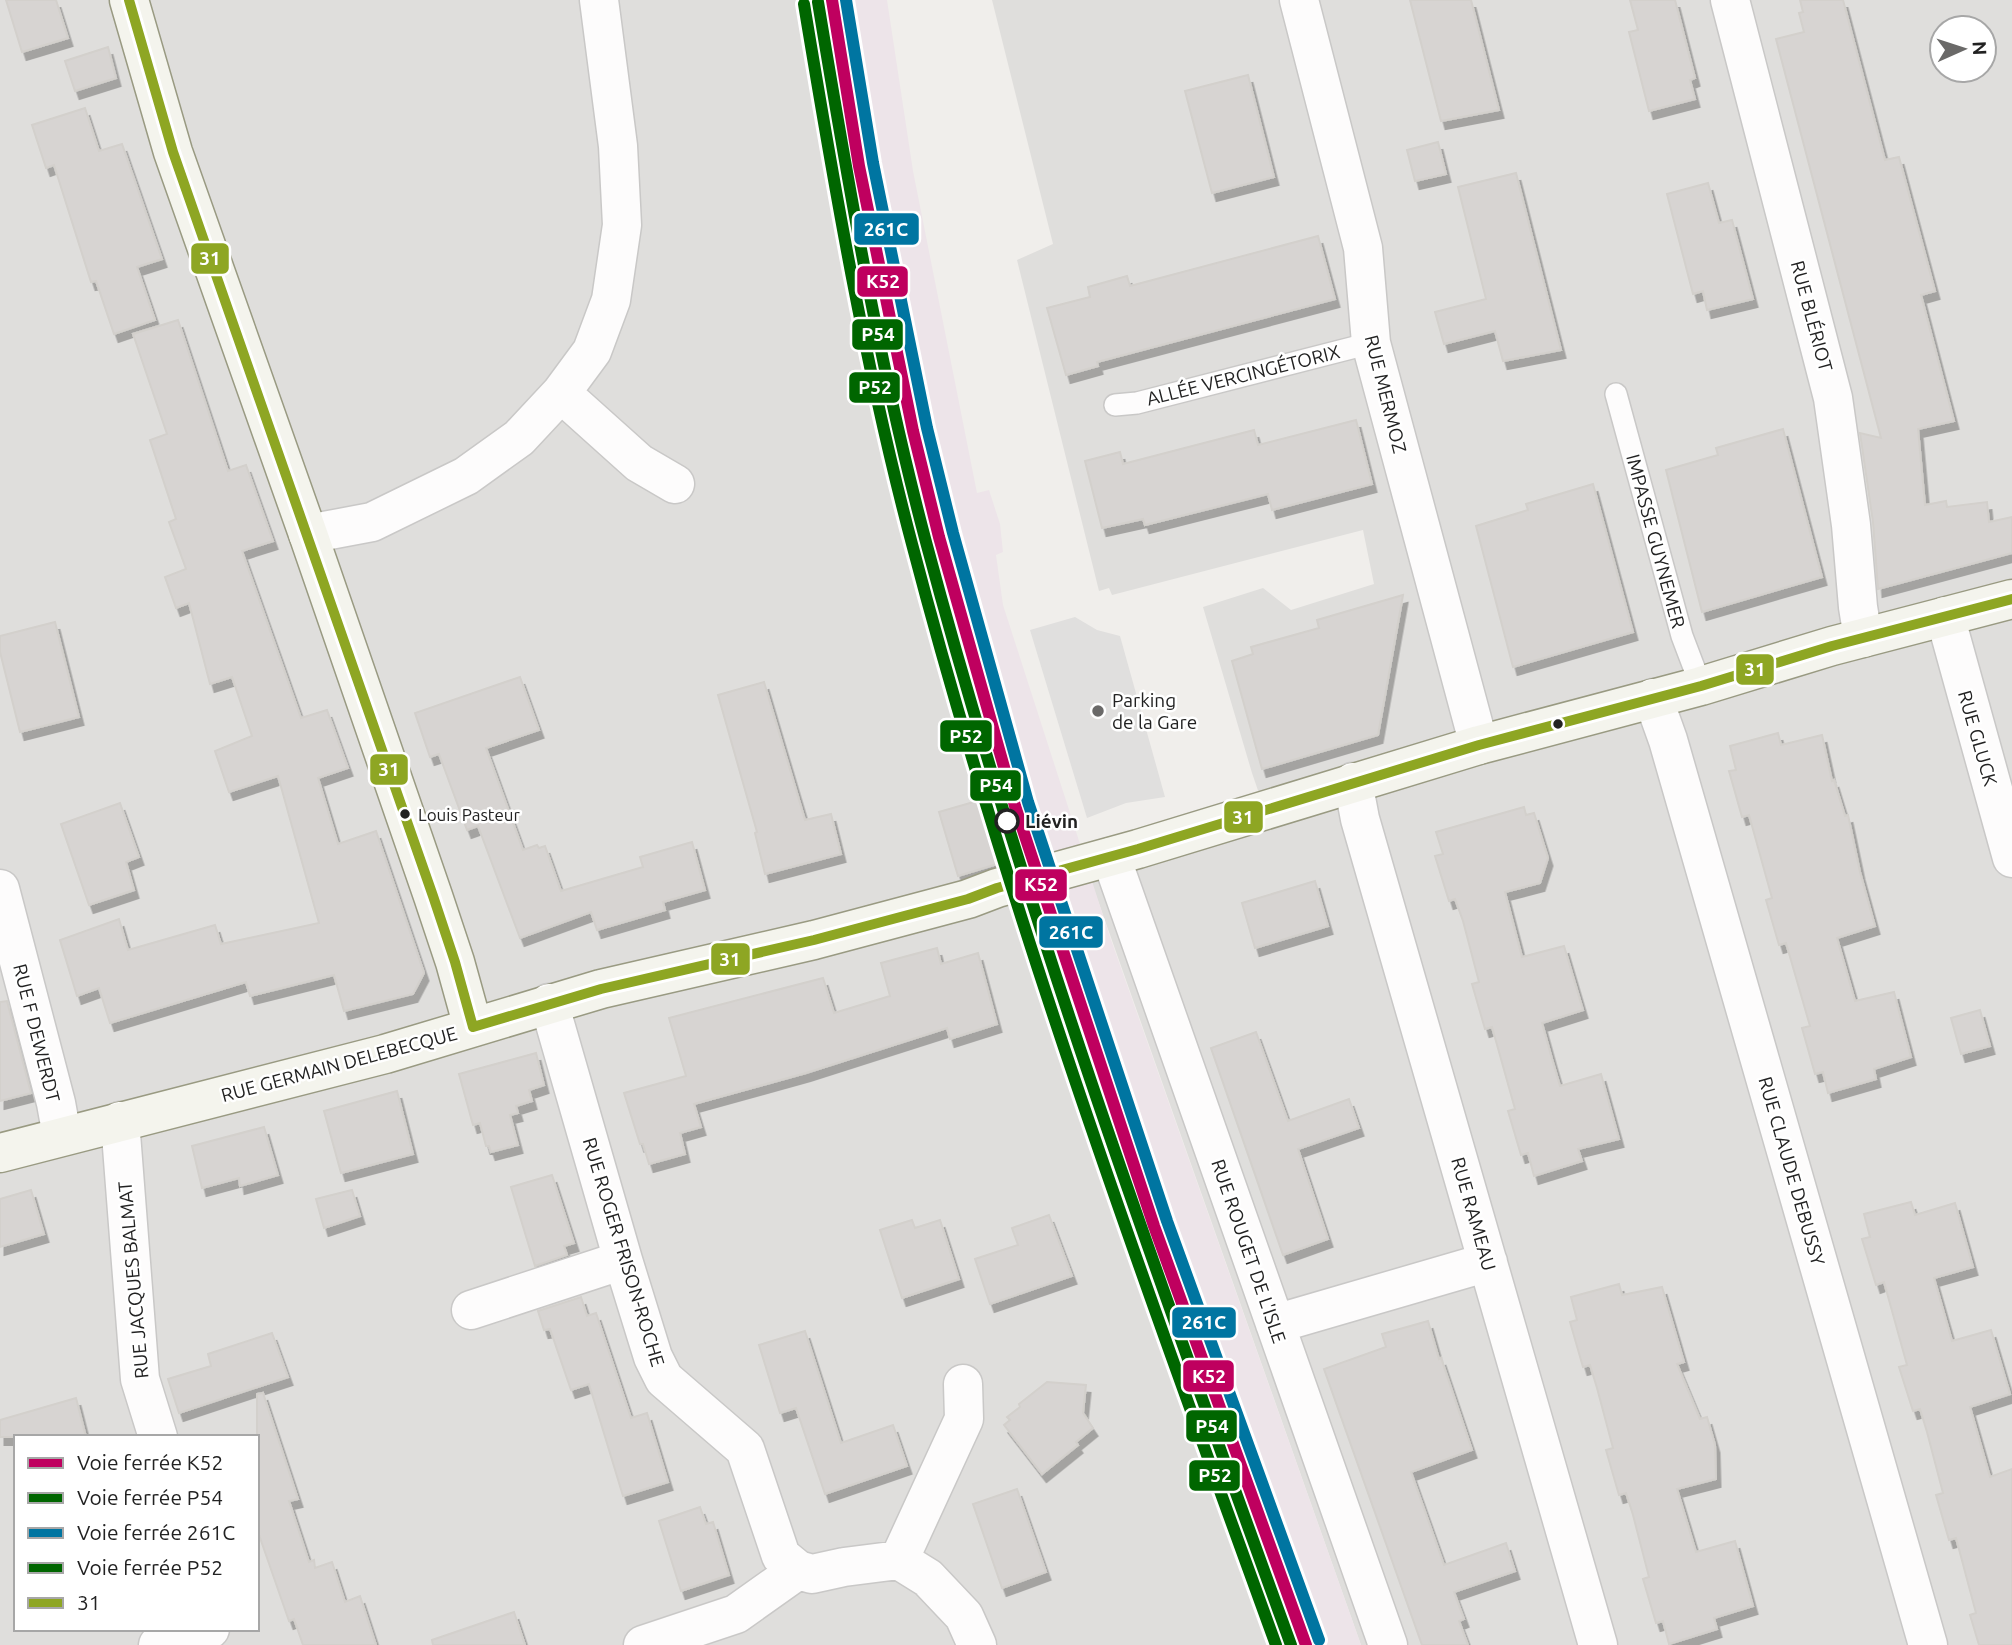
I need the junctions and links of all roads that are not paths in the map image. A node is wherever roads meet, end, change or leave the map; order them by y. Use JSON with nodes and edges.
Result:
{"nodes":[{"id":1,"x":129,"y":0,"type":"edge"},
{"id":2,"x":599,"y":0,"type":"edge"},
{"id":3,"x":1299,"y":0,"type":"edge"},
{"id":4,"x":1730,"y":0,"type":"edge"},
{"id":5,"x":1371,"y":343,"type":"junction"},
{"id":6,"x":561,"y":393,"type":"junction"},
{"id":7,"x":1616,"y":394,"type":"dead end"},
{"id":8,"x":1115,"y":405,"type":"dead end"},
{"id":9,"x":675,"y":484,"type":"dead end"},
{"id":10,"x":308,"y":534,"type":"junction"},
{"id":11,"x":2012,"y":599,"type":"edge"},
{"id":12,"x":1945,"y":617,"type":"junction"},
{"id":13,"x":1863,"y":638,"type":"junction"},
{"id":14,"x":1700,"y":686,"type":"junction"},
{"id":15,"x":1653,"y":698,"type":"junction"},
{"id":16,"x":1479,"y":745,"type":"junction"},
{"id":17,"x":1353,"y":782,"type":"junction"},
{"id":18,"x":1111,"y":857,"type":"junction"},
{"id":19,"x":2012,"y":858,"type":"edge"},
{"id":20,"x":0,"y":890,"type":"edge"},
{"id":21,"x":549,"y":1003,"type":"junction"},
{"id":22,"x":474,"y":1027,"type":"junction"},
{"id":23,"x":120,"y":1121,"type":"junction"},
{"id":24,"x":62,"y":1136,"type":"junction"},
{"id":25,"x":0,"y":1153,"type":"edge"},
{"id":26,"x":623,"y":1260,"type":"junction"},
{"id":27,"x":1488,"y":1262,"type":"junction"},
{"id":28,"x":471,"y":1310,"type":"dead end"},
{"id":29,"x":1275,"y":1324,"type":"junction"},
{"id":30,"x":962,"y":1384,"type":"dead end"},
{"id":31,"x":157,"y":1435,"type":"edge"},
{"id":32,"x":899,"y":1560,"type":"junction"},
{"id":33,"x":798,"y":1570,"type":"junction"},
{"id":34,"x":203,"y":1631,"type":"edge"},
{"id":35,"x":158,"y":1645,"type":"edge"},
{"id":36,"x":642,"y":1645,"type":"edge"},
{"id":37,"x":977,"y":1645,"type":"edge"},
{"id":38,"x":1388,"y":1645,"type":"edge"},
{"id":39,"x":1598,"y":1645,"type":"edge"},
{"id":40,"x":1928,"y":1645,"type":"edge"}],
"edges":[{"from":1,"to":10,"type":"street"},
{"from":2,"to":6,"type":"street"},
{"from":3,"to":5,"type":"street","name":"RUE MERMOZ"},
{"from":4,"to":13,"type":"street","name":"RUE BLÉRIOT"},
{"from":5,"to":8,"type":"lane","name":"ALLÉE VERCINGÉTORIX"},
{"from":5,"to":16,"type":"street","name":"RUE MERMOZ"},
{"from":6,"to":9,"type":"street"},
{"from":6,"to":10,"type":"street"},
{"from":7,"to":14,"type":"lane","name":"IMPASSE GUYNEMER"},
{"from":10,"to":22,"type":"street"},
{"from":11,"to":12,"type":"street","name":"RUE GERMAIN DELEBECQUE"},
{"from":12,"to":13,"type":"street","name":"RUE GERMAIN DELEBECQUE"},
{"from":12,"to":19,"type":"street","name":"RUE GLUCK"},
{"from":13,"to":14,"type":"street","name":"RUE GERMAIN DELEBECQUE"},
{"from":14,"to":15,"type":"street","name":"RUE GERMAIN DELEBECQUE"},
{"from":15,"to":16,"type":"street","name":"RUE GERMAIN DELEBECQUE"},
{"from":15,"to":40,"type":"street","name":"RUE CLAUDE DEBUSSY"},
{"from":16,"to":17,"type":"street","name":"RUE GERMAIN DELEBECQUE"},
{"from":17,"to":18,"type":"street","name":"RUE GERMAIN DELEBECQUE"},
{"from":17,"to":27,"type":"street","name":"RUE RAMEAU"},
{"from":18,"to":21,"type":"street","name":"RUE GERMAIN DELEBECQUE"},
{"from":18,"to":29,"type":"street","name":"RUE ROUGET DE L'ISLE"},
{"from":20,"to":24,"type":"street","name":"RUE F DEWERDT"},
{"from":21,"to":22,"type":"street","name":"RUE GERMAIN DELEBECQUE"},
{"from":21,"to":26,"type":"street","name":"RUE ROGER FRISON-ROCHE"},
{"from":22,"to":23,"type":"street","name":"RUE GERMAIN DELEBECQUE"},
{"from":23,"to":24,"type":"street","name":"RUE GERMAIN DELEBECQUE"},
{"from":23,"to":31,"type":"street","name":"RUE JACQUES BALMAT"},
{"from":24,"to":25,"type":"street","name":"RUE GERMAIN DELEBECQUE"},
{"from":26,"to":28,"type":"street"},
{"from":26,"to":33,"type":"street","name":"RUE ROGER FRISON-ROCHE"},
{"from":27,"to":29,"type":"street"},
{"from":27,"to":39,"type":"street","name":"RUE RAMEAU"},
{"from":29,"to":38,"type":"street","name":"RUE ROUGET DE L'ISLE"},
{"from":30,"to":32,"type":"street"},
{"from":32,"to":33,"type":"street"},
{"from":32,"to":37,"type":"street"},
{"from":33,"to":36,"type":"street"},
{"from":34,"to":35,"type":"street"}]}
